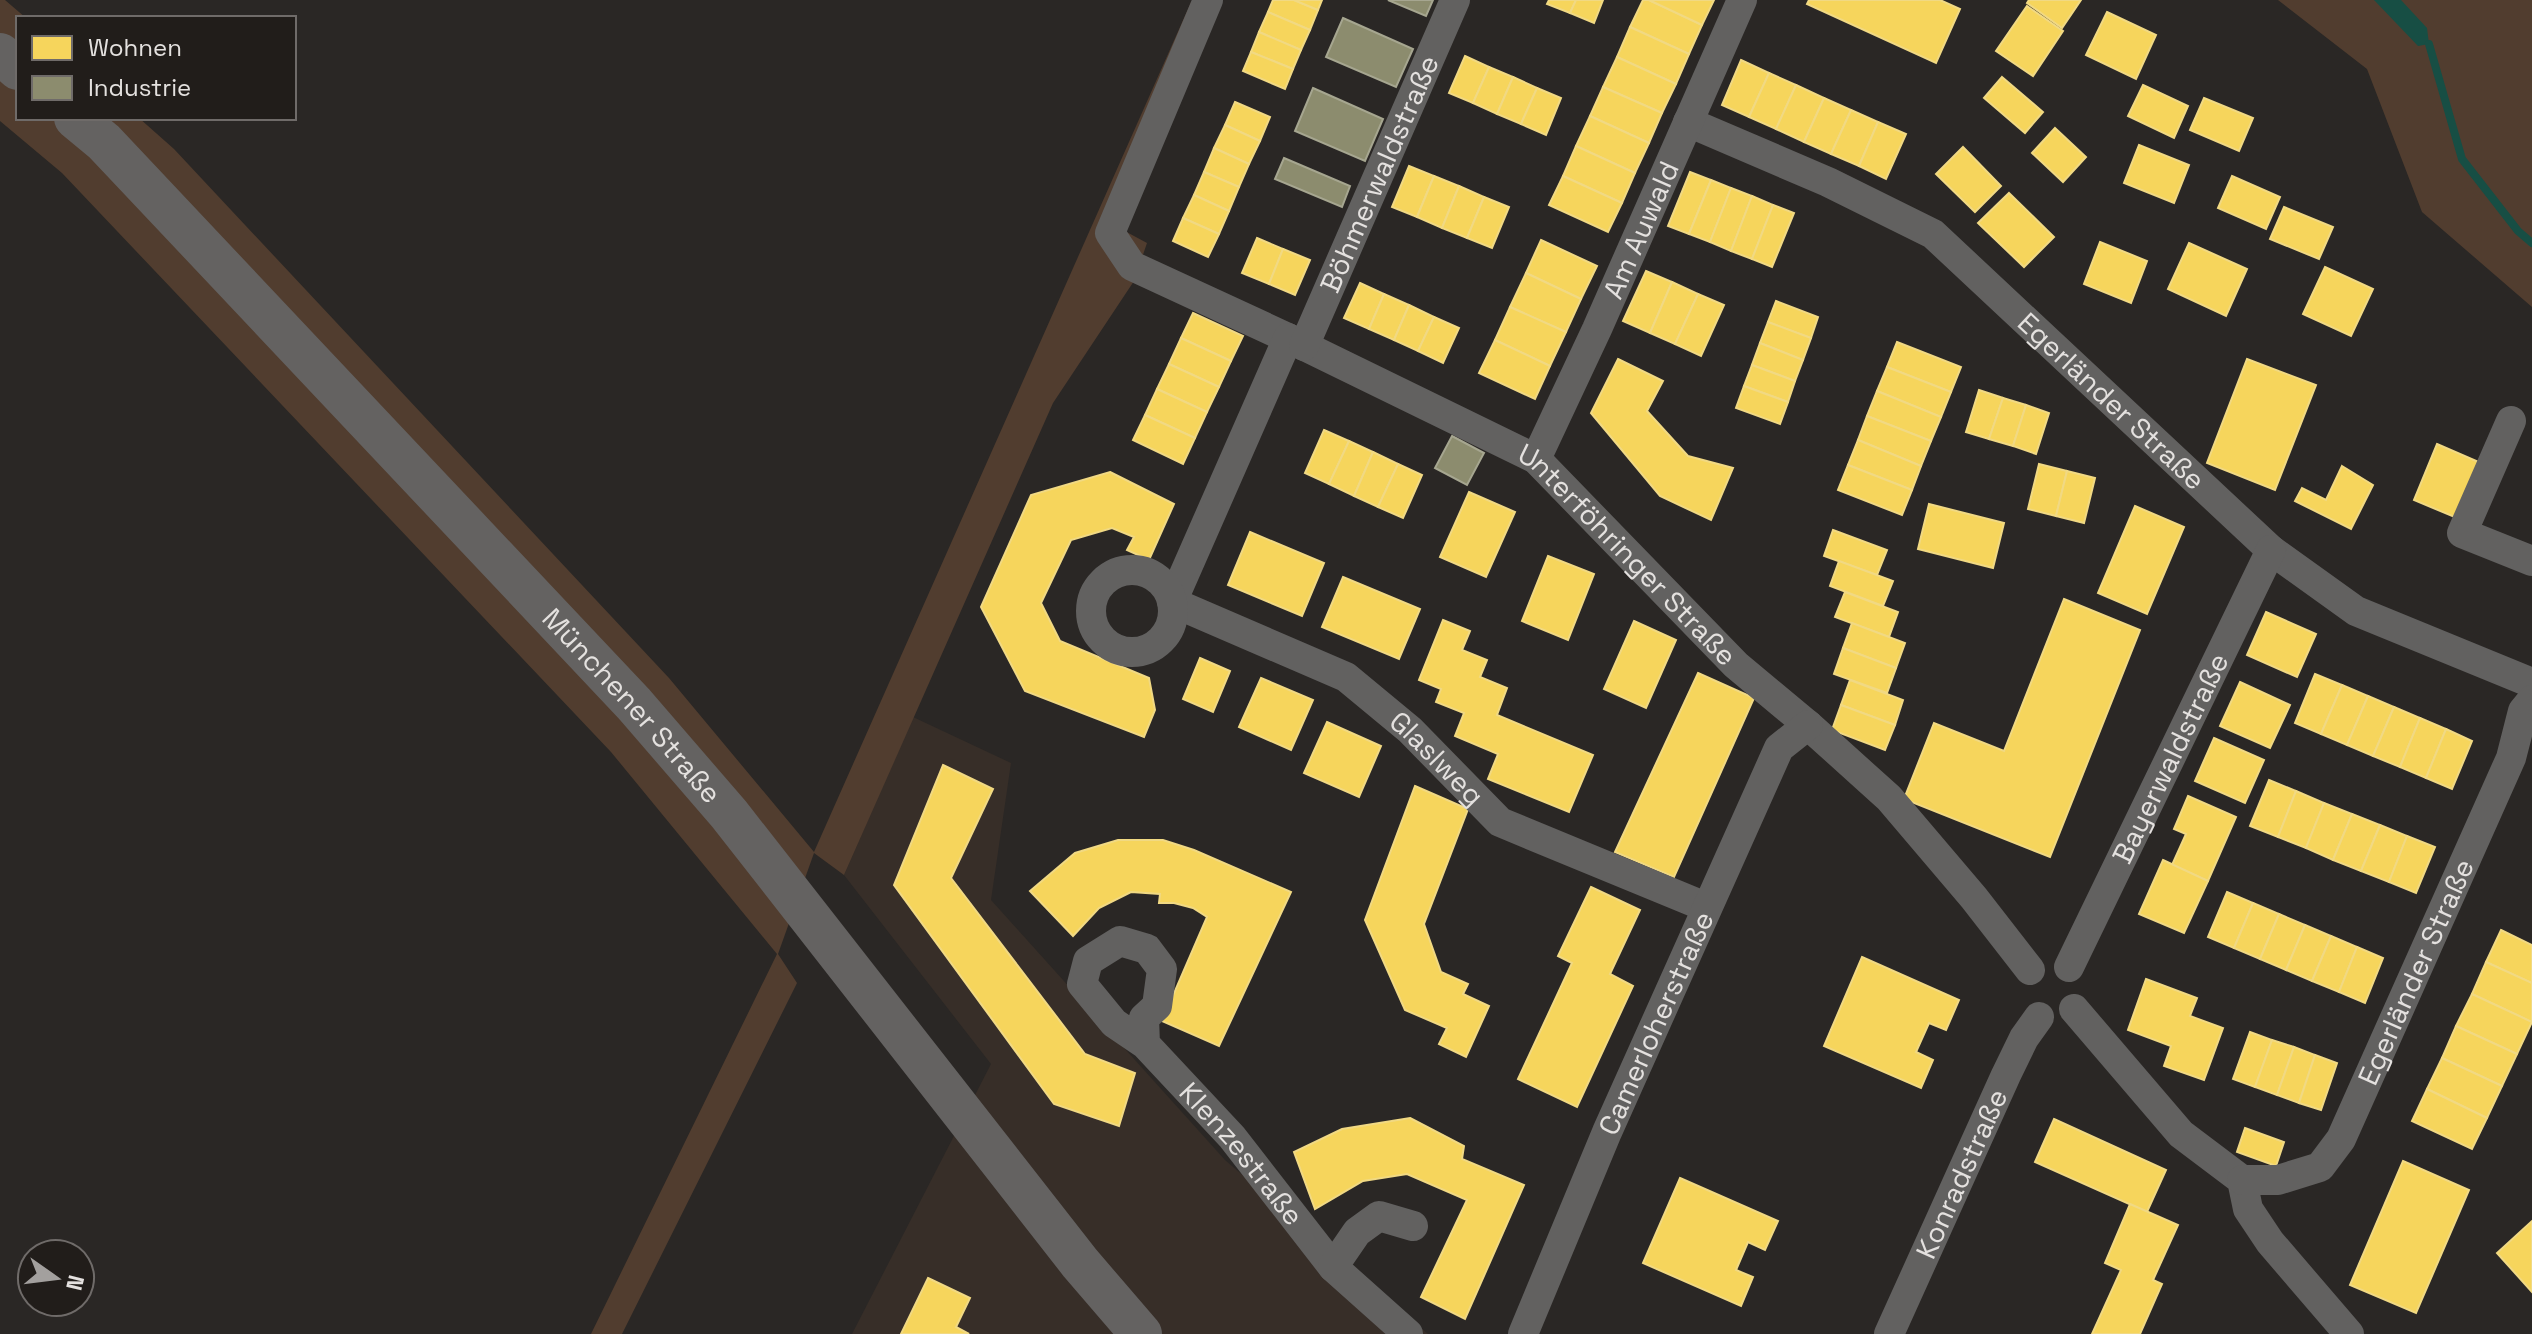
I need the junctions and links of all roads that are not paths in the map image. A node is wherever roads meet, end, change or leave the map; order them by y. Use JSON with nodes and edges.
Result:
{"nodes":[{"id":1,"x":1208,"y":0,"type":"edge"},
{"id":2,"x":1455,"y":0,"type":"edge"},
{"id":3,"x":1742,"y":0,"type":"edge"},
{"id":4,"x":0,"y":54,"type":"edge"},
{"id":5,"x":16,"y":67,"type":"edge"},
{"id":6,"x":77,"y":120,"type":"edge"},
{"id":7,"x":1688,"y":122,"type":"junction"},
{"id":8,"x":1296,"y":342,"type":"junction"},
{"id":9,"x":2511,"y":421,"type":"dead end"},
{"id":10,"x":1536,"y":459,"type":"junction"},
{"id":11,"x":2271,"y":550,"type":"junction"},
{"id":12,"x":2532,"y":561,"type":"edge"},
{"id":13,"x":2532,"y":683,"type":"edge"},
{"id":14,"x":2532,"y":700,"type":"edge"},
{"id":15,"x":1808,"y":725,"type":"junction"},
{"id":16,"x":1706,"y":907,"type":"junction"},
{"id":17,"x":2069,"y":967,"type":"junction"},
{"id":18,"x":2030,"y":970,"type":"junction"},
{"id":19,"x":2074,"y":1009,"type":"junction"},
{"id":20,"x":2039,"y":1017,"type":"junction"},
{"id":21,"x":1145,"y":1044,"type":"dead end"},
{"id":22,"x":2242,"y":1180,"type":"junction"},
{"id":23,"x":1413,"y":1226,"type":"dead end"},
{"id":24,"x":1333,"y":1267,"type":"junction"},
{"id":25,"x":1141,"y":1334,"type":"edge"},
{"id":26,"x":1408,"y":1334,"type":"edge"},
{"id":27,"x":1523,"y":1334,"type":"edge"},
{"id":28,"x":1889,"y":1334,"type":"edge"},
{"id":29,"x":2349,"y":1334,"type":"edge"}],
"edges":[{"from":1,"to":8,"type":"street","name":"Unterföhringer Straße"},
{"from":2,"to":8,"type":"street","name":"Böhmerwaldstraße"},
{"from":3,"to":7,"type":"street","name":"Am Auwald"},
{"from":4,"to":5,"type":"main road"},
{"from":6,"to":25,"type":"main road","name":"Münchener Straße"},
{"from":7,"to":10,"type":"street","name":"Am Auwald"},
{"from":7,"to":11,"type":"street","name":"Egerländer Straße"},
{"from":8,"to":10,"type":"street","name":"Unterföhringer Straße"},
{"from":8,"to":16,"type":"street","name":"Glaslweg"},
{"from":9,"to":12,"type":"street"},
{"from":10,"to":15,"type":"street","name":"Unterföhringer Straße"},
{"from":11,"to":13,"type":"street","name":"Egerländer Straße"},
{"from":11,"to":17,"type":"street","name":"Bayerwaldstraße"},
{"from":14,"to":22,"type":"street","name":"Egerländer Straße"},
{"from":15,"to":16,"type":"street","name":"Camerloherstraße"},
{"from":15,"to":18,"type":"street","name":"Unterföhringer Straße"},
{"from":16,"to":27,"type":"street","name":"Camerloherstraße"},
{"from":17,"to":18,"type":"street"},
{"from":17,"to":19,"type":"street"},
{"from":18,"to":20,"type":"street"},
{"from":19,"to":20,"type":"street"},
{"from":19,"to":22,"type":"street"},
{"from":20,"to":28,"type":"street","name":"Konradstraße"},
{"from":21,"to":24,"type":"street","name":"Klenzestraße"},
{"from":22,"to":29,"type":"street"},
{"from":23,"to":24,"type":"street"},
{"from":24,"to":26,"type":"street","name":"Klenzestraße"}]}
